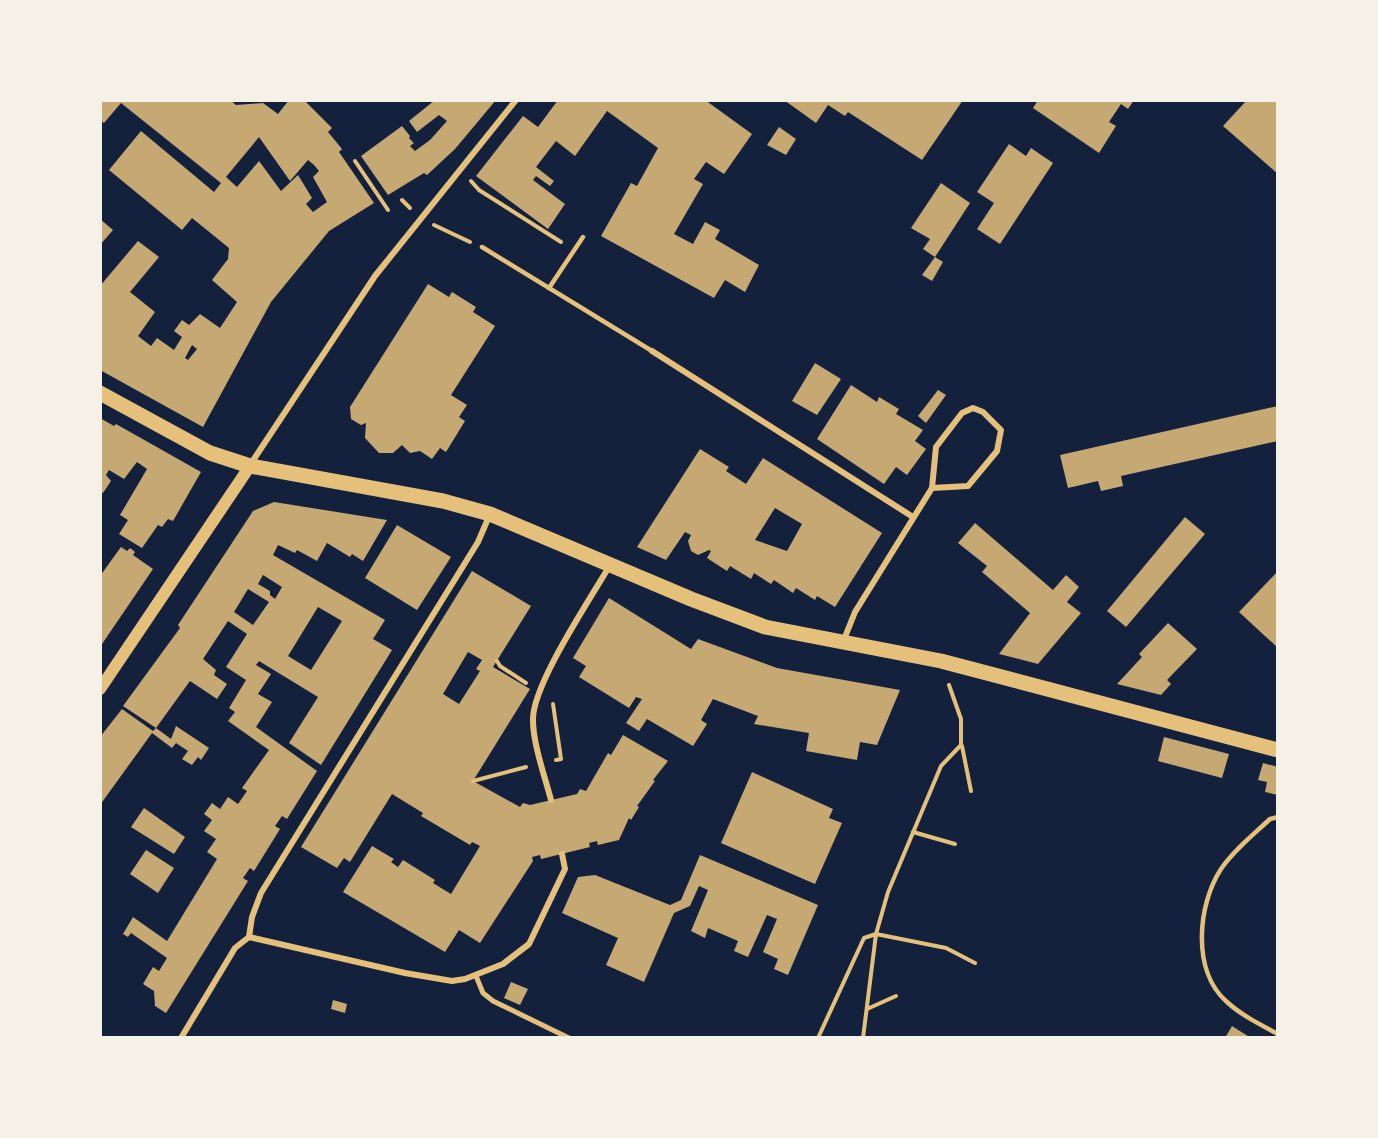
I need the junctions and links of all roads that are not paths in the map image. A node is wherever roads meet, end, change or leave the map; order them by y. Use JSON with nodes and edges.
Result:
{"nodes":[{"id":1,"x":516,"y":100,"type":"edge"},
{"id":2,"x":583,"y":237,"type":"dead end"},
{"id":3,"x":482,"y":247,"type":"dead end"},
{"id":4,"x":549,"y":288,"type":"junction"},
{"id":5,"x":652,"y":351,"type":"joint"},
{"id":6,"x":100,"y":393,"type":"edge"},
{"id":7,"x":249,"y":466,"type":"junction"},
{"id":8,"x":932,"y":488,"type":"junction"},
{"id":9,"x":490,"y":514,"type":"junction"},
{"id":10,"x":913,"y":517,"type":"junction"},
{"id":11,"x":610,"y":565,"type":"junction"},
{"id":12,"x":843,"y":643,"type":"junction"},
{"id":13,"x":100,"y":689,"type":"edge"},
{"id":14,"x":1278,"y":750,"type":"edge"},
{"id":15,"x":551,"y":800,"type":"dead end"},
{"id":16,"x":1278,"y":817,"type":"edge"},
{"id":17,"x":562,"y":854,"type":"dead end"},
{"id":18,"x":249,"y":937,"type":"junction"},
{"id":19,"x":476,"y":976,"type":"junction"},
{"id":20,"x":1278,"y":1034,"type":"edge"},
{"id":21,"x":181,"y":1038,"type":"edge"},
{"id":22,"x":569,"y":1038,"type":"edge"}],
"edges":[{"from":1,"to":7,"type":"street"},
{"from":2,"to":4,"type":"lane"},
{"from":3,"to":4,"type":"lane"},
{"from":4,"to":5,"type":"lane"},
{"from":5,"to":10,"type":"street"},
{"from":6,"to":7,"type":"main road"},
{"from":7,"to":9,"type":"main road"},
{"from":7,"to":13,"type":"main road"},
{"from":8,"to":8,"type":"street"},
{"from":8,"to":10,"type":"street"},
{"from":9,"to":11,"type":"main road"},
{"from":9,"to":18,"type":"street"},
{"from":10,"to":12,"type":"street"},
{"from":11,"to":12,"type":"main road"},
{"from":11,"to":15,"type":"street"},
{"from":12,"to":14,"type":"main road"},
{"from":16,"to":20,"type":"lane"},
{"from":17,"to":19,"type":"street"},
{"from":18,"to":19,"type":"street"},
{"from":18,"to":21,"type":"street"},
{"from":19,"to":22,"type":"street"}]}
